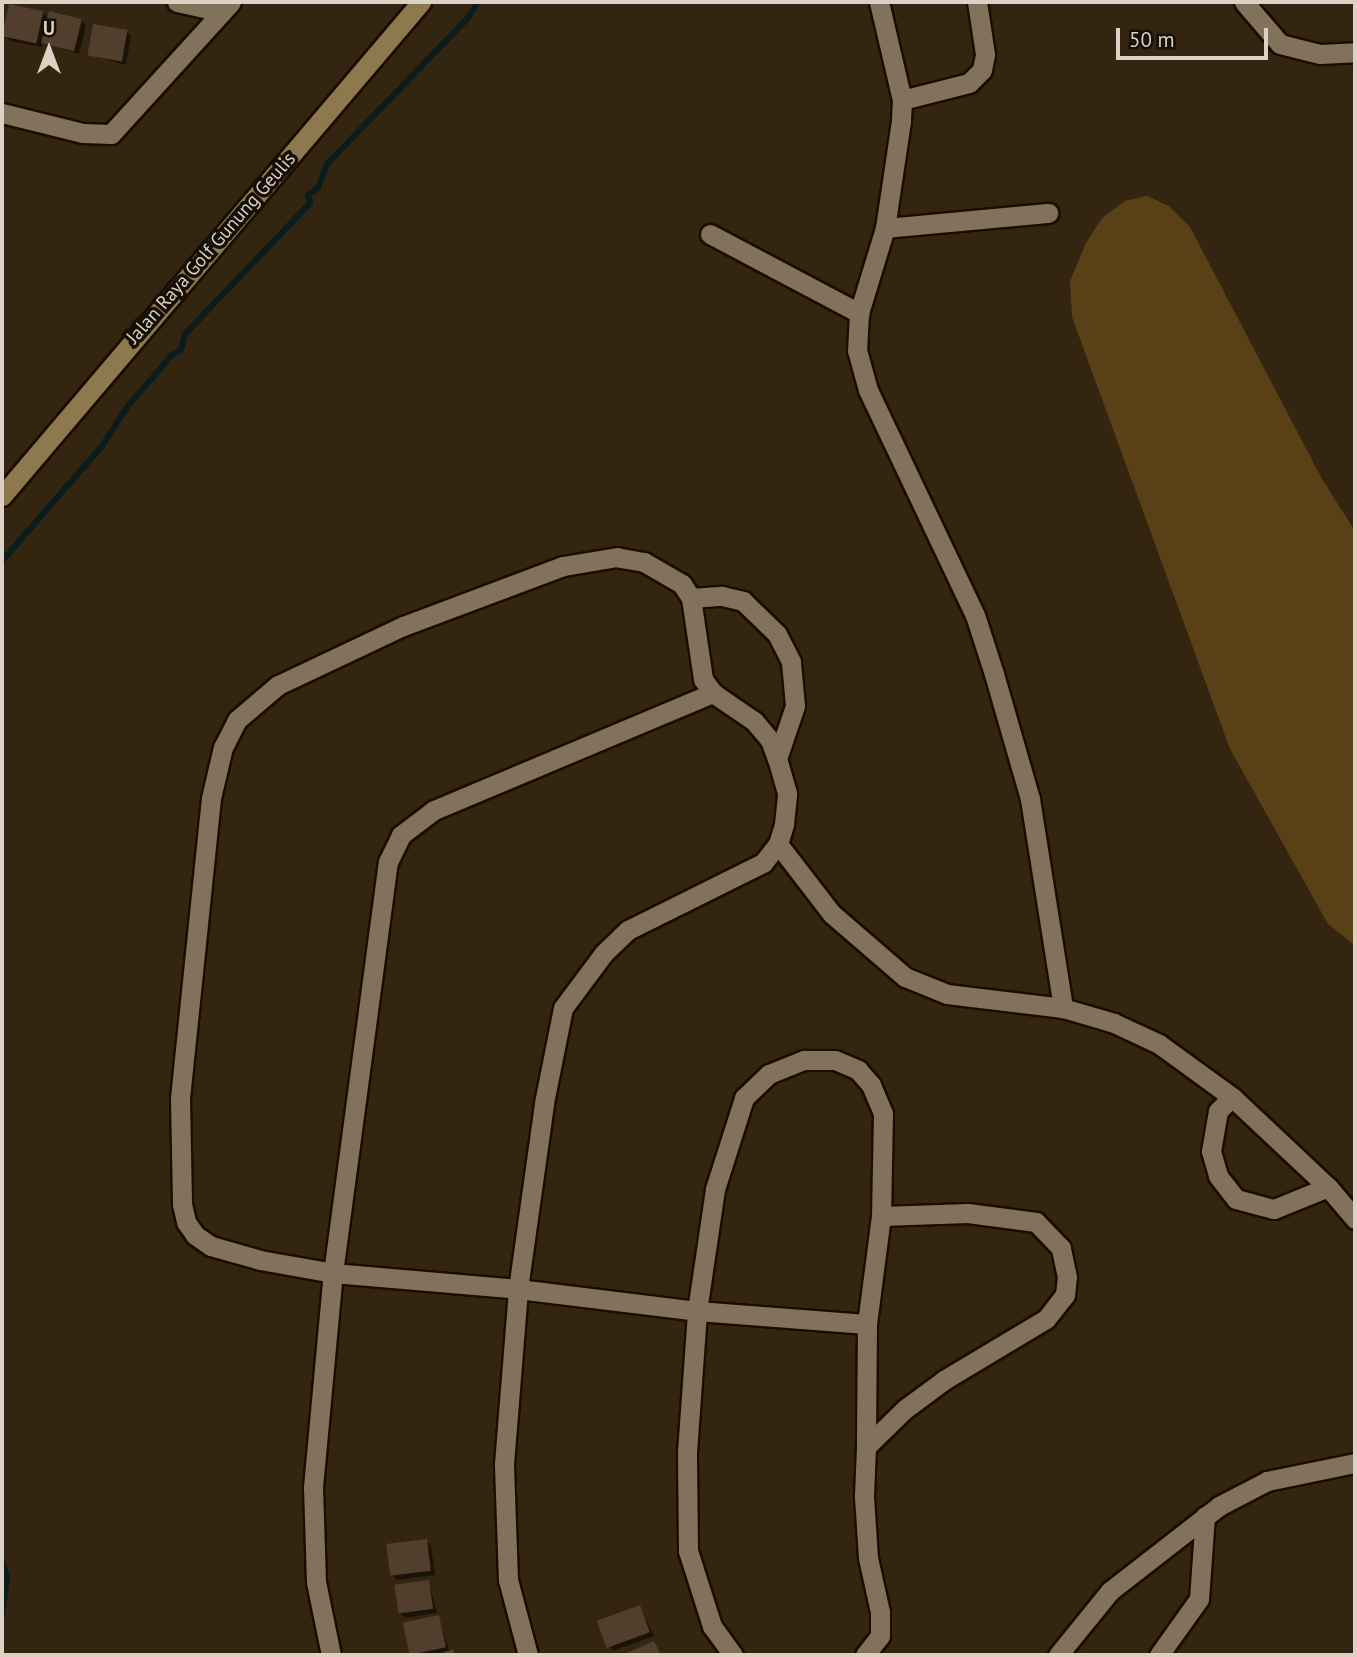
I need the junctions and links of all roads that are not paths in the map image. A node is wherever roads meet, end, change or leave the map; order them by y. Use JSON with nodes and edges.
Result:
{"nodes":[{"id":1,"x":177,"y":2,"type":"edge"},
{"id":2,"x":421,"y":2,"type":"edge"},
{"id":3,"x":878,"y":2,"type":"edge"},
{"id":4,"x":977,"y":2,"type":"edge"},
{"id":5,"x":1244,"y":2,"type":"edge"},
{"id":6,"x":227,"y":7,"type":"edge"},
{"id":7,"x":1355,"y":52,"type":"edge"},
{"id":8,"x":902,"y":100,"type":"junction"},
{"id":9,"x":2,"y":113,"type":"edge"},
{"id":10,"x":1048,"y":213,"type":"dead end"},
{"id":11,"x":885,"y":228,"type":"junction"},
{"id":12,"x":710,"y":234,"type":"dead end"},
{"id":13,"x":859,"y":313,"type":"junction"},
{"id":14,"x":2,"y":496,"type":"edge"},
{"id":15,"x":691,"y":598,"type":"junction"},
{"id":16,"x":713,"y":693,"type":"junction"},
{"id":17,"x":778,"y":759,"type":"junction"},
{"id":18,"x":778,"y":844,"type":"junction"},
{"id":19,"x":1063,"y":1008,"type":"junction"},
{"id":20,"x":1232,"y":1097,"type":"junction"},
{"id":21,"x":1328,"y":1187,"type":"junction"},
{"id":22,"x":881,"y":1216,"type":"junction"},
{"id":23,"x":1355,"y":1219,"type":"edge"},
{"id":24,"x":333,"y":1273,"type":"junction"},
{"id":25,"x":518,"y":1289,"type":"junction"},
{"id":26,"x":697,"y":1311,"type":"junction"},
{"id":27,"x":867,"y":1324,"type":"junction"},
{"id":28,"x":866,"y":1447,"type":"junction"},
{"id":29,"x":1355,"y":1463,"type":"edge"},
{"id":30,"x":1205,"y":1516,"type":"junction"},
{"id":31,"x":331,"y":1655,"type":"edge"},
{"id":32,"x":528,"y":1655,"type":"edge"},
{"id":33,"x":733,"y":1655,"type":"edge"},
{"id":34,"x":865,"y":1655,"type":"edge"},
{"id":35,"x":1058,"y":1655,"type":"edge"},
{"id":36,"x":1158,"y":1655,"type":"edge"}],
"edges":[{"from":1,"to":6,"type":"street"},
{"from":2,"to":14,"type":"main road","name":"Jalan Raya Golf Gunung Geulis"},
{"from":3,"to":8,"type":"street"},
{"from":4,"to":8,"type":"street"},
{"from":5,"to":7,"type":"street"},
{"from":6,"to":9,"type":"street"},
{"from":8,"to":11,"type":"street"},
{"from":10,"to":11,"type":"street"},
{"from":11,"to":13,"type":"street"},
{"from":12,"to":13,"type":"street"},
{"from":13,"to":19,"type":"street"},
{"from":15,"to":16,"type":"street"},
{"from":15,"to":17,"type":"street"},
{"from":15,"to":24,"type":"street"},
{"from":16,"to":17,"type":"street"},
{"from":16,"to":24,"type":"street"},
{"from":17,"to":18,"type":"street"},
{"from":18,"to":19,"type":"street"},
{"from":18,"to":25,"type":"street"},
{"from":19,"to":20,"type":"street"},
{"from":20,"to":21,"type":"street"},
{"from":20,"to":21,"type":"street"},
{"from":21,"to":23,"type":"street"},
{"from":22,"to":26,"type":"street"},
{"from":22,"to":27,"type":"street"},
{"from":22,"to":28,"type":"street"},
{"from":24,"to":25,"type":"street"},
{"from":24,"to":31,"type":"street"},
{"from":25,"to":26,"type":"street"},
{"from":25,"to":32,"type":"street"},
{"from":26,"to":27,"type":"street"},
{"from":26,"to":33,"type":"street"},
{"from":27,"to":28,"type":"street"},
{"from":28,"to":34,"type":"street"},
{"from":29,"to":30,"type":"street"},
{"from":30,"to":35,"type":"street"},
{"from":30,"to":36,"type":"street"}]}
